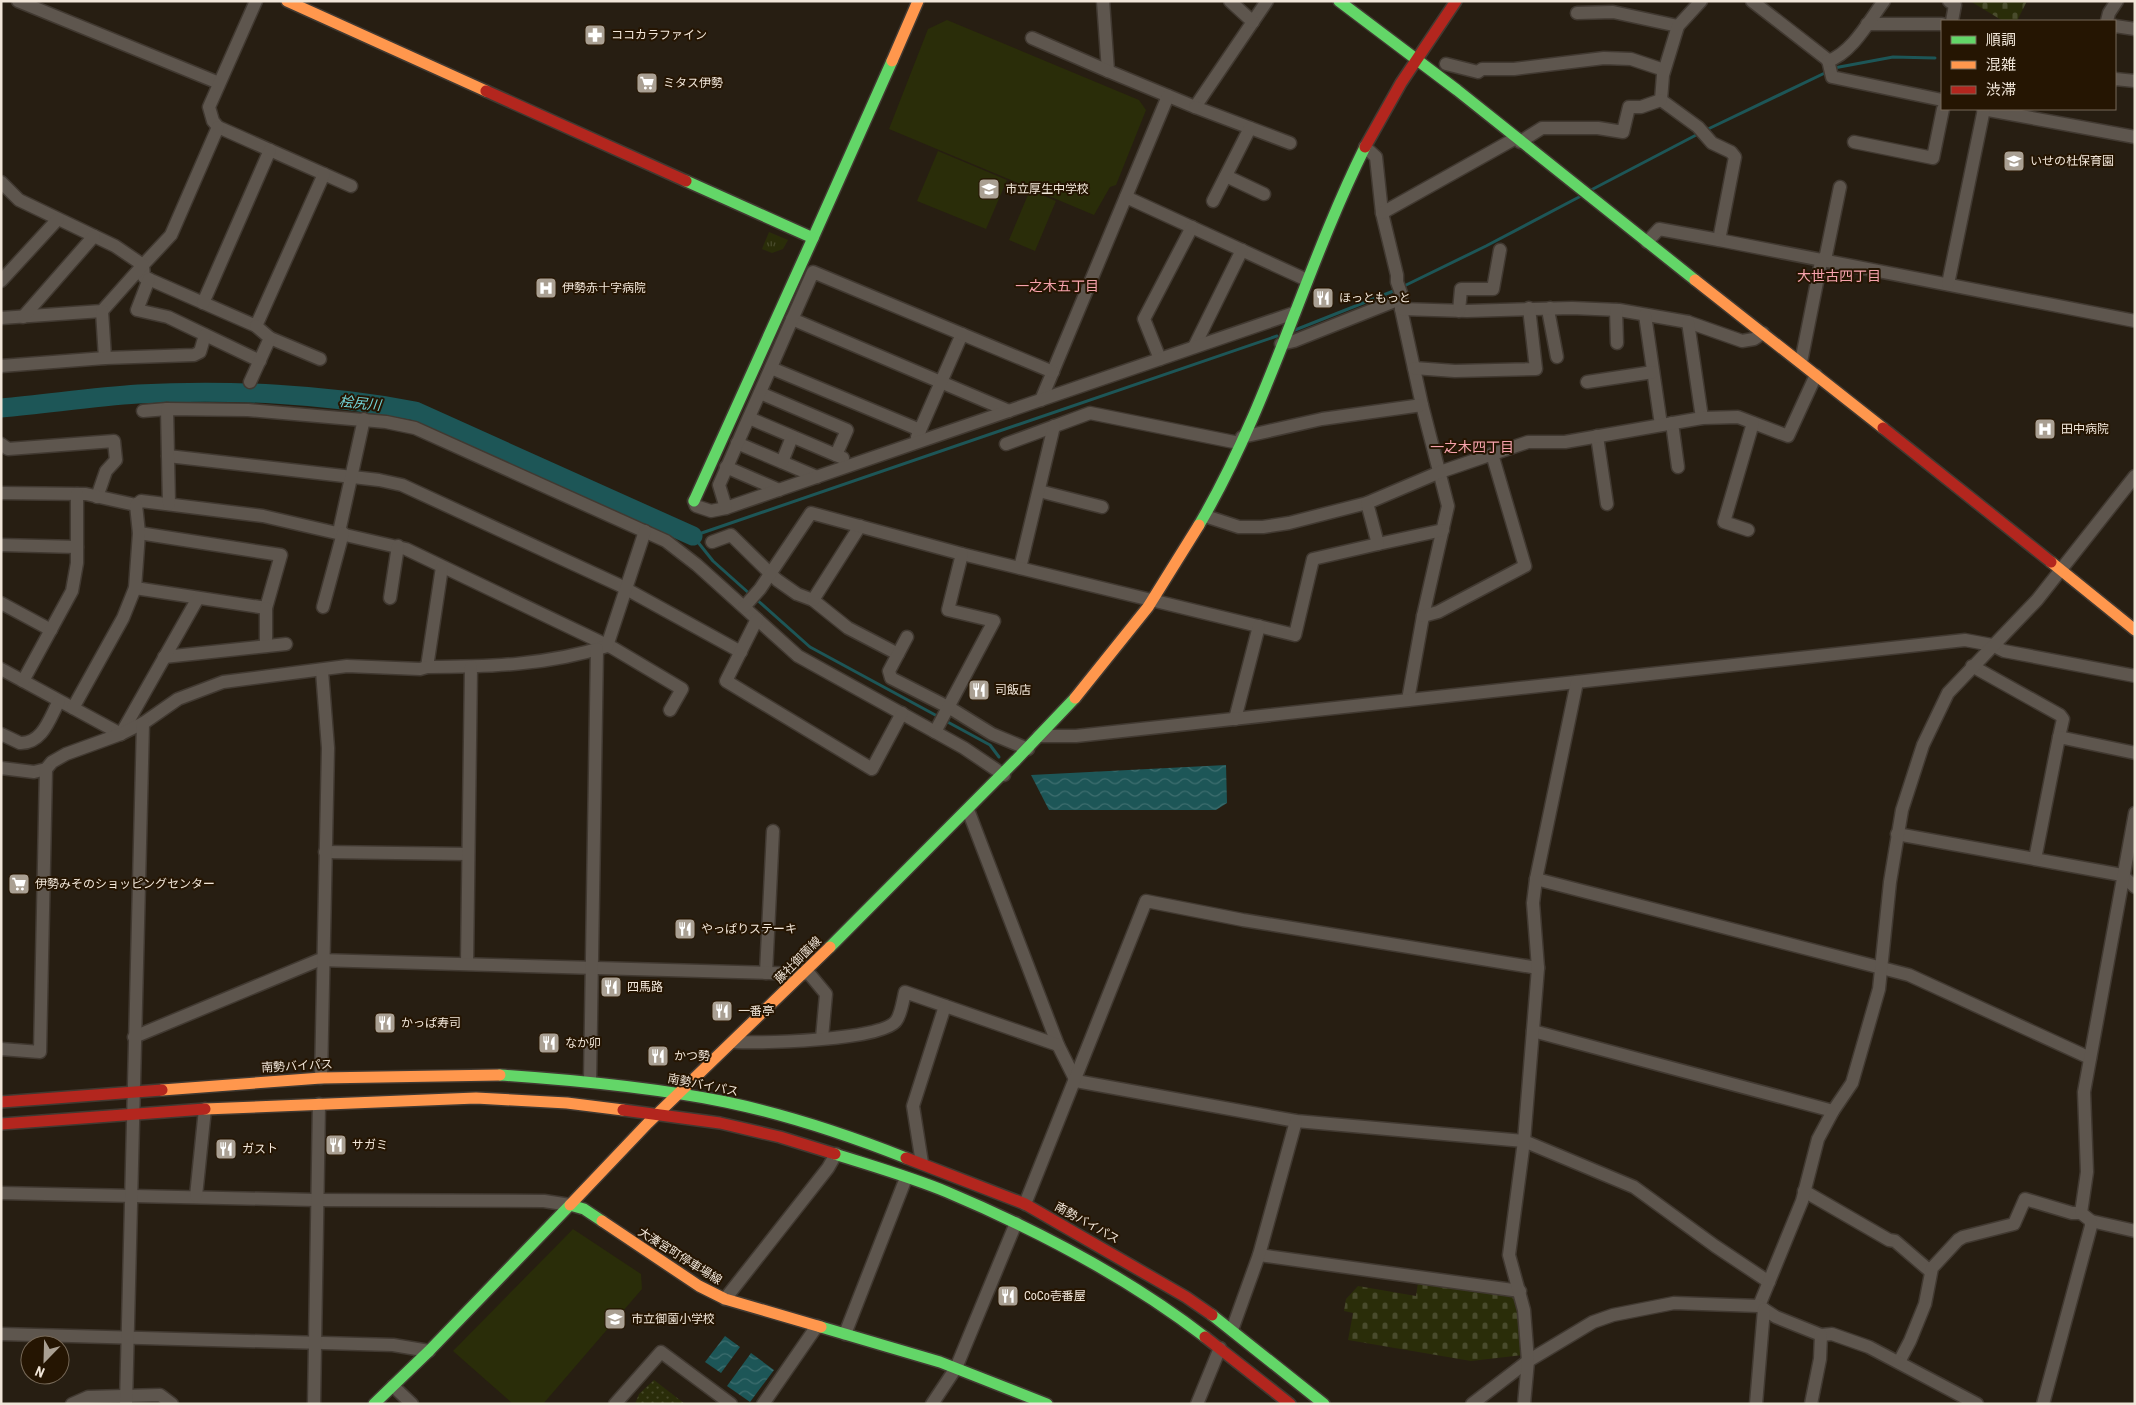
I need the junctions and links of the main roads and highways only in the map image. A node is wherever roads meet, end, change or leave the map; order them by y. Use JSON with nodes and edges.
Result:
{"nodes":[{"id":1,"x":287,"y":1,"type":"edge"},
{"id":2,"x":918,"y":1,"type":"edge"},
{"id":3,"x":1339,"y":1,"type":"edge"},
{"id":4,"x":1456,"y":1,"type":"edge"},
{"id":5,"x":1417,"y":57,"type":"junction"},
{"id":6,"x":813,"y":238,"type":"junction"},
{"id":7,"x":694,"y":501,"type":"road end"},
{"id":8,"x":2135,"y":630,"type":"edge"},
{"id":9,"x":680,"y":1094,"type":"junction"},
{"id":10,"x":1,"y":1102,"type":"edge"},
{"id":11,"x":659,"y":1114,"type":"junction"},
{"id":12,"x":1,"y":1124,"type":"edge"},
{"id":13,"x":570,"y":1205,"type":"junction"},
{"id":14,"x":374,"y":1404,"type":"edge"},
{"id":15,"x":1047,"y":1404,"type":"edge"},
{"id":16,"x":1290,"y":1404,"type":"edge"},
{"id":17,"x":1324,"y":1404,"type":"edge"}],
"edges":[{"from":1,"to":6,"type":"main road"},
{"from":2,"to":6,"type":"main road"},
{"from":3,"to":5,"type":"main road"},
{"from":4,"to":5,"type":"main road","name":"藤社御薗線"},
{"from":5,"to":8,"type":"main road"},
{"from":5,"to":9,"type":"main road","name":"藤社御薗線"},
{"from":6,"to":7,"type":"main road"},
{"from":9,"to":10,"type":"main road","name":"南勢バイパス"},
{"from":9,"to":11,"type":"main road","name":"藤社御薗線"},
{"from":9,"to":17,"type":"main road","name":"南勢バイパス"},
{"from":11,"to":12,"type":"main road"},
{"from":11,"to":13,"type":"main road","name":"藤社御薗線"},
{"from":11,"to":16,"type":"main road"},
{"from":13,"to":14,"type":"main road"},
{"from":13,"to":15,"type":"main road","name":"大湊宮町停車場線"}]}
